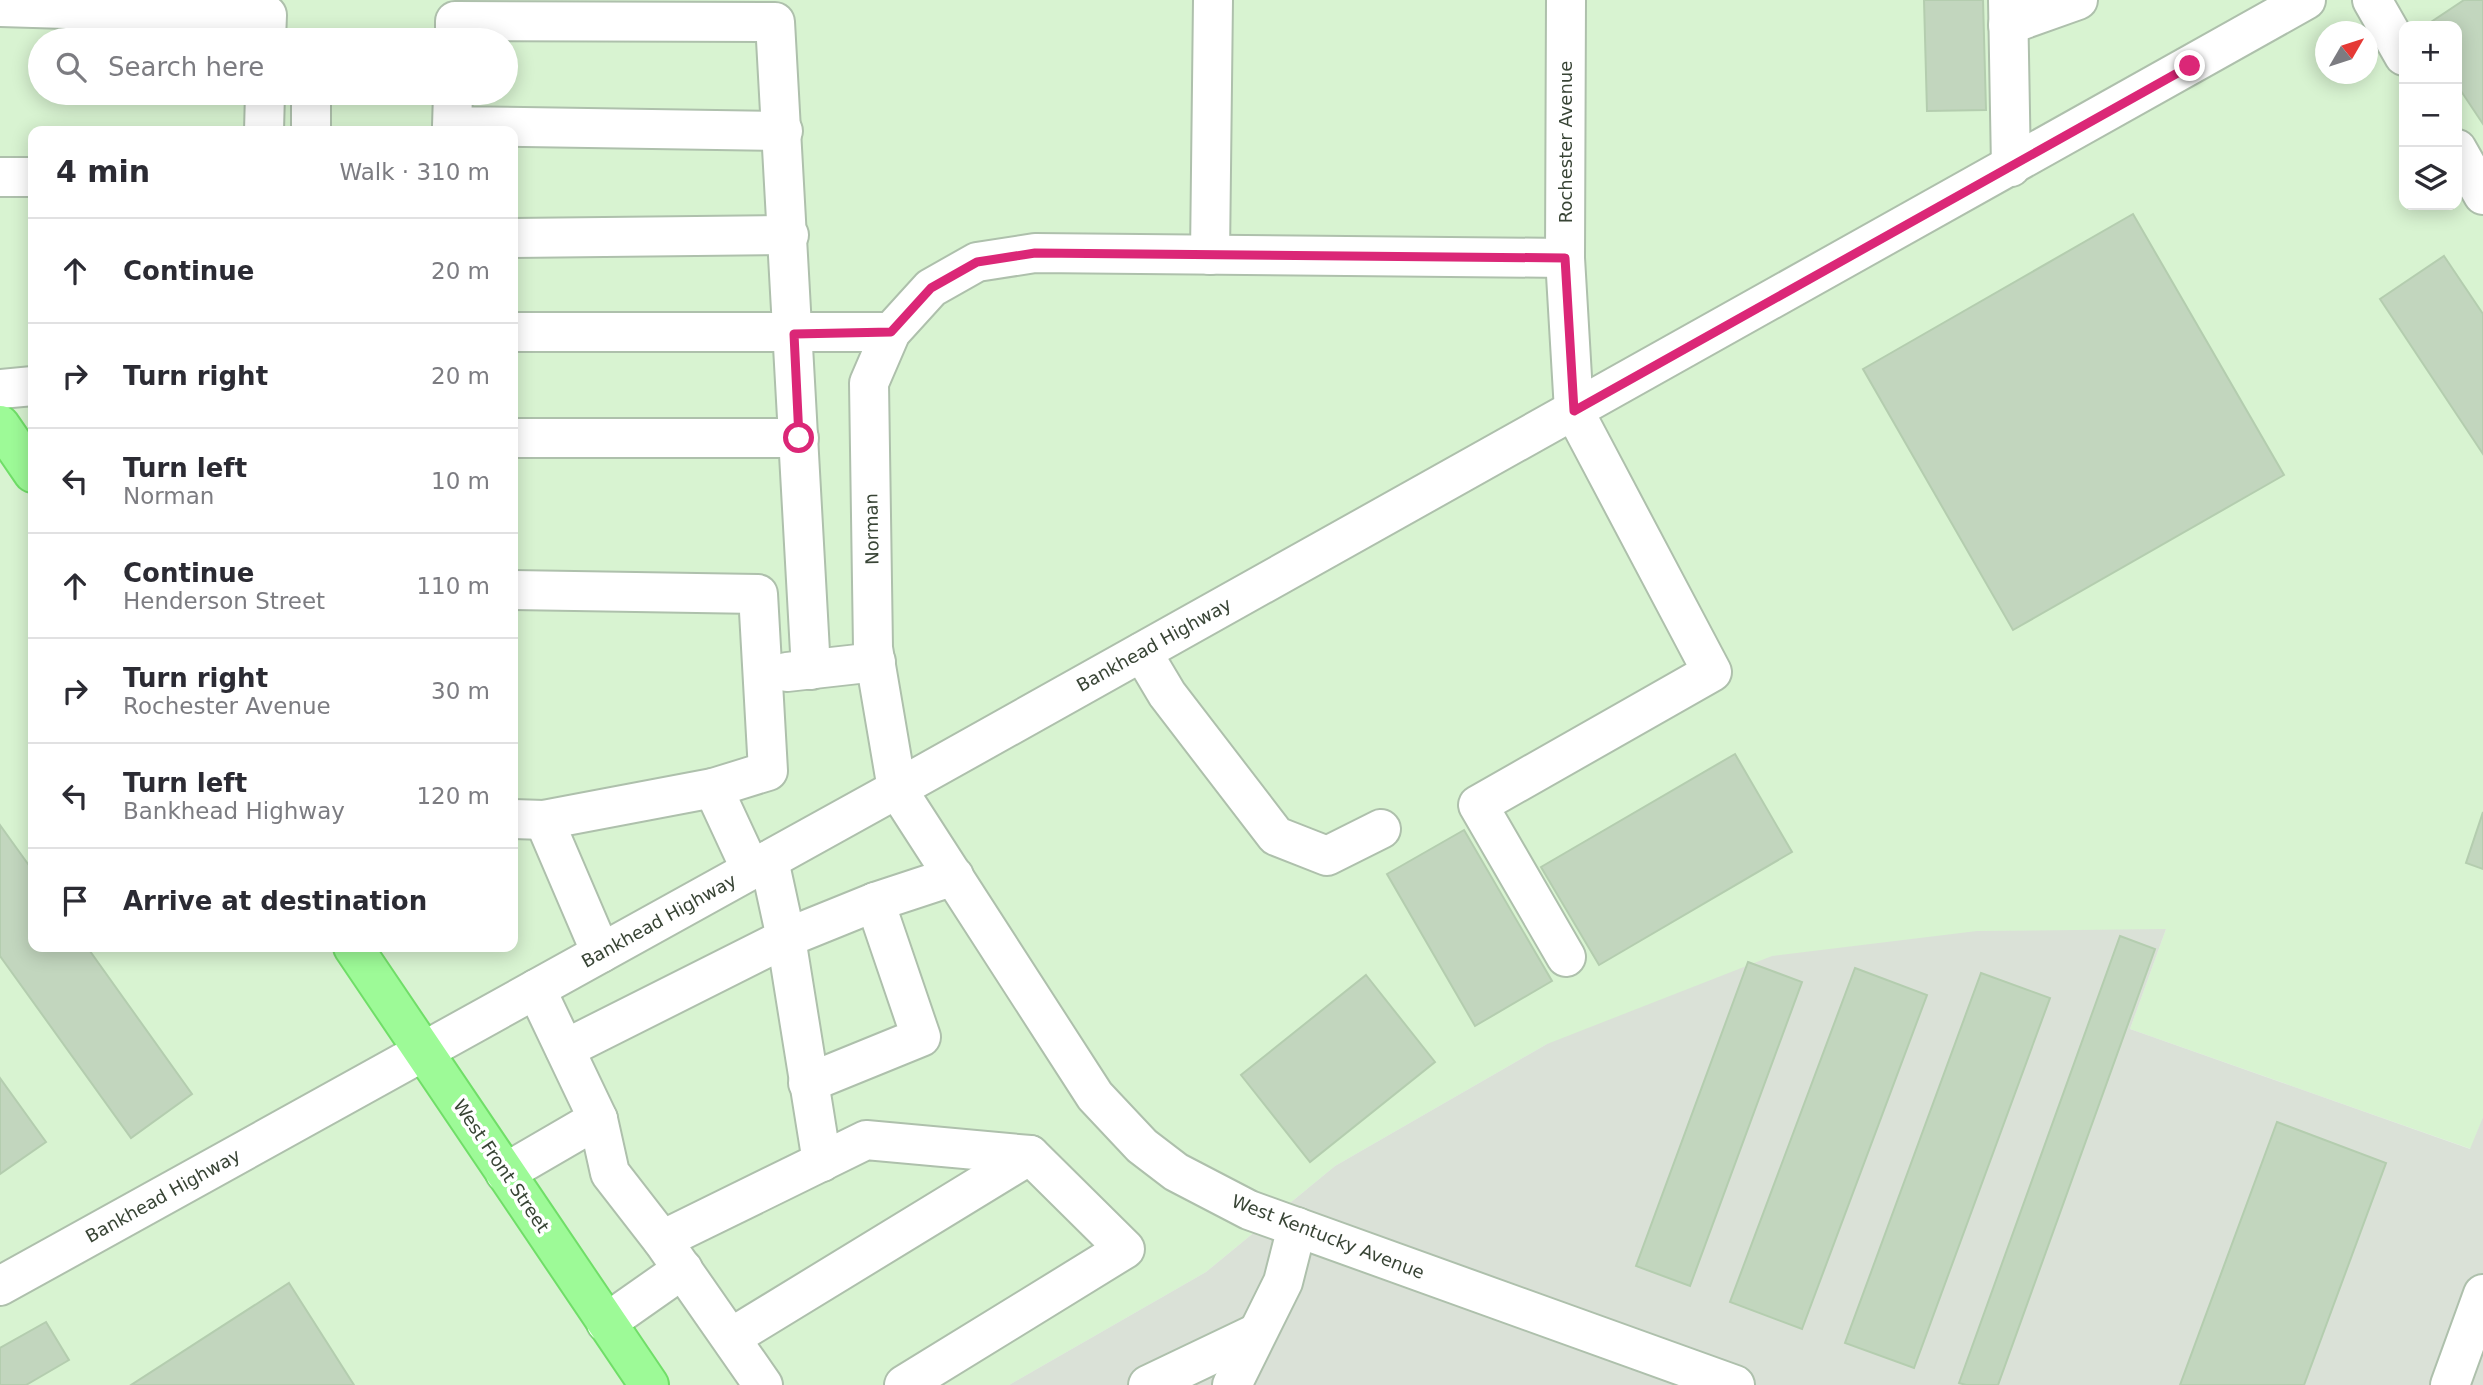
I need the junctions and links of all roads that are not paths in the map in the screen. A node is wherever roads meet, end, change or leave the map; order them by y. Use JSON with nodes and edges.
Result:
{"nodes":[{"id":1,"x":1213,"y":0,"type":"edge"},
{"id":2,"x":1566,"y":0,"type":"edge"},
{"id":3,"x":2078,"y":0,"type":"edge"},
{"id":4,"x":2372,"y":0,"type":"edge"},
{"id":5,"x":0,"y":6,"type":"edge"},
{"id":6,"x":2281,"y":6,"type":"edge"},
{"id":7,"x":2008,"y":13,"type":"edge"},
{"id":8,"x":266,"y":28,"type":"edge"},
{"id":9,"x":455,"y":28,"type":"edge"},
{"id":10,"x":2399,"y":47,"type":"edge"},
{"id":11,"x":265,"y":105,"type":"edge"},
{"id":12,"x":311,"y":105,"type":"edge"},
{"id":13,"x":453,"y":105,"type":"edge"},
{"id":14,"x":264,"y":126,"type":"edge"},
{"id":15,"x":311,"y":126,"type":"edge"},
{"id":16,"x":452,"y":126,"type":"edge"},
{"id":17,"x":518,"y":127,"type":"edge"},
{"id":18,"x":783,"y":131,"type":"junction"},
{"id":19,"x":2462,"y":158,"type":"edge"},
{"id":20,"x":2011,"y":167,"type":"junction"},
{"id":21,"x":0,"y":177,"type":"edge"},
{"id":22,"x":28,"y":177,"type":"edge"},
{"id":23,"x":2483,"y":195,"type":"edge"},
{"id":24,"x":789,"y":235,"type":"junction"},
{"id":25,"x":518,"y":238,"type":"edge"},
{"id":26,"x":1210,"y":255,"type":"junction"},
{"id":27,"x":1565,"y":258,"type":"junction"},
{"id":28,"x":518,"y":332,"type":"edge"},
{"id":29,"x":891,"y":332,"type":"junction"},
{"id":30,"x":794,"y":334,"type":"junction"},
{"id":31,"x":28,"y":386,"type":"edge"},
{"id":32,"x":0,"y":389,"type":"edge"},
{"id":33,"x":1574,"y":411,"type":"junction"},
{"id":34,"x":0,"y":425,"type":"edge"},
{"id":35,"x":518,"y":438,"type":"edge"},
{"id":36,"x":799,"y":438,"type":"junction"},
{"id":37,"x":28,"y":466,"type":"edge"},
{"id":38,"x":518,"y":590,"type":"edge"},
{"id":39,"x":1142,"y":652,"type":"junction"},
{"id":40,"x":876,"y":662,"type":"junction"},
{"id":41,"x":811,"y":670,"type":"junction"},
{"id":42,"x":764,"y":674,"type":"junction"},
{"id":43,"x":713,"y":788,"type":"junction"},
{"id":44,"x":897,"y":789,"type":"junction"},
{"id":45,"x":528,"y":819,"type":"edge"},
{"id":46,"x":1381,"y":829,"type":"dead end"},
{"id":47,"x":760,"y":865,"type":"junction"},
{"id":48,"x":954,"y":876,"type":"junction"},
{"id":49,"x":875,"y":902,"type":"junction"},
{"id":50,"x":786,"y":938,"type":"junction"},
{"id":51,"x":356,"y":952,"type":"edge"},
{"id":52,"x":601,"y":953,"type":"junction"},
{"id":53,"x":1566,"y":957,"type":"dead end"},
{"id":54,"x":536,"y":989,"type":"junction"},
{"id":55,"x":565,"y":1049,"type":"junction"},
{"id":56,"x":423,"y":1051,"type":"junction"},
{"id":57,"x":808,"y":1083,"type":"junction"},
{"id":58,"x":598,"y":1119,"type":"junction"},
{"id":59,"x":1030,"y":1155,"type":"junction"},
{"id":60,"x":822,"y":1162,"type":"junction"},
{"id":61,"x":505,"y":1173,"type":"junction"},
{"id":62,"x":1297,"y":1227,"type":"junction"},
{"id":63,"x":673,"y":1254,"type":"junction"},
{"id":64,"x":0,"y":1286,"type":"edge"},
{"id":65,"x":2483,"y":1294,"type":"edge"},
{"id":66,"x":606,"y":1322,"type":"junction"},
{"id":67,"x":1257,"y":1333,"type":"junction"},
{"id":68,"x":732,"y":1337,"type":"junction"},
{"id":69,"x":649,"y":1385,"type":"edge"},
{"id":70,"x":763,"y":1385,"type":"edge"},
{"id":71,"x":904,"y":1385,"type":"edge"},
{"id":72,"x":1148,"y":1385,"type":"edge"},
{"id":73,"x":1232,"y":1385,"type":"edge"},
{"id":74,"x":1735,"y":1385,"type":"edge"},
{"id":75,"x":2450,"y":1385,"type":"edge"}],
"edges":[{"from":1,"to":26,"type":"street"},
{"from":2,"to":27,"type":"street","name":"Rochester Avenue"},
{"from":3,"to":7,"type":"street"},
{"from":4,"to":10,"type":"street"},
{"from":5,"to":8,"type":"street"},
{"from":6,"to":20,"type":"street","name":"Bankhead Highway"},
{"from":7,"to":20,"type":"street"},
{"from":9,"to":18,"type":"street"},
{"from":11,"to":14,"type":"street"},
{"from":12,"to":15,"type":"street"},
{"from":13,"to":16,"type":"street"},
{"from":17,"to":18,"type":"street"},
{"from":18,"to":24,"type":"street"},
{"from":19,"to":23,"type":"street"},
{"from":20,"to":33,"type":"street","name":"Bankhead Highway"},
{"from":21,"to":22,"type":"street"},
{"from":24,"to":25,"type":"street"},
{"from":24,"to":30,"type":"street"},
{"from":26,"to":27,"type":"street","name":"Norman"},
{"from":26,"to":29,"type":"street","name":"Norman"},
{"from":27,"to":33,"type":"street","name":"Rochester Avenue"},
{"from":28,"to":30,"type":"street"},
{"from":29,"to":30,"type":"street"},
{"from":29,"to":40,"type":"street","name":"Norman"},
{"from":30,"to":36,"type":"street"},
{"from":31,"to":32,"type":"street"},
{"from":33,"to":39,"type":"street","name":"Bankhead Highway"},
{"from":33,"to":53,"type":"street"},
{"from":34,"to":37,"type":"main road"},
{"from":35,"to":36,"type":"street"},
{"from":36,"to":41,"type":"street"},
{"from":38,"to":42,"type":"street"},
{"from":39,"to":44,"type":"street","name":"Bankhead Highway"},
{"from":39,"to":46,"type":"street"},
{"from":40,"to":41,"type":"street"},
{"from":40,"to":44,"type":"street","name":"Norman"},
{"from":41,"to":42,"type":"street"},
{"from":42,"to":43,"type":"street"},
{"from":43,"to":45,"type":"street"},
{"from":43,"to":47,"type":"street"},
{"from":44,"to":47,"type":"street","name":"Bankhead Highway"},
{"from":44,"to":48,"type":"street","name":"West Kentucky Avenue"},
{"from":45,"to":52,"type":"street"},
{"from":47,"to":50,"type":"street"},
{"from":47,"to":52,"type":"street","name":"Bankhead Highway"},
{"from":48,"to":49,"type":"street"},
{"from":48,"to":62,"type":"street","name":"West Kentucky Avenue"},
{"from":49,"to":50,"type":"street"},
{"from":49,"to":57,"type":"street"},
{"from":50,"to":55,"type":"street"},
{"from":50,"to":57,"type":"street"},
{"from":51,"to":56,"type":"main road","name":"West Front Street"},
{"from":52,"to":54,"type":"street","name":"Bankhead Highway"},
{"from":54,"to":55,"type":"street"},
{"from":54,"to":56,"type":"street","name":"Bankhead Highway"},
{"from":55,"to":58,"type":"street"},
{"from":56,"to":61,"type":"main road","name":"West Front Street"},
{"from":56,"to":64,"type":"street","name":"Bankhead Highway"},
{"from":57,"to":60,"type":"street"},
{"from":58,"to":61,"type":"street"},
{"from":58,"to":63,"type":"street"},
{"from":59,"to":60,"type":"street"},
{"from":59,"to":68,"type":"street"},
{"from":59,"to":71,"type":"street"},
{"from":60,"to":63,"type":"street"},
{"from":61,"to":66,"type":"main road","name":"West Front Street"},
{"from":62,"to":67,"type":"street"},
{"from":62,"to":74,"type":"street","name":"West Kentucky Avenue"},
{"from":63,"to":66,"type":"street"},
{"from":63,"to":68,"type":"street"},
{"from":65,"to":75,"type":"street"},
{"from":66,"to":69,"type":"main road","name":"West Front Street"},
{"from":67,"to":72,"type":"street"},
{"from":67,"to":73,"type":"street"},
{"from":68,"to":70,"type":"street"}]}
